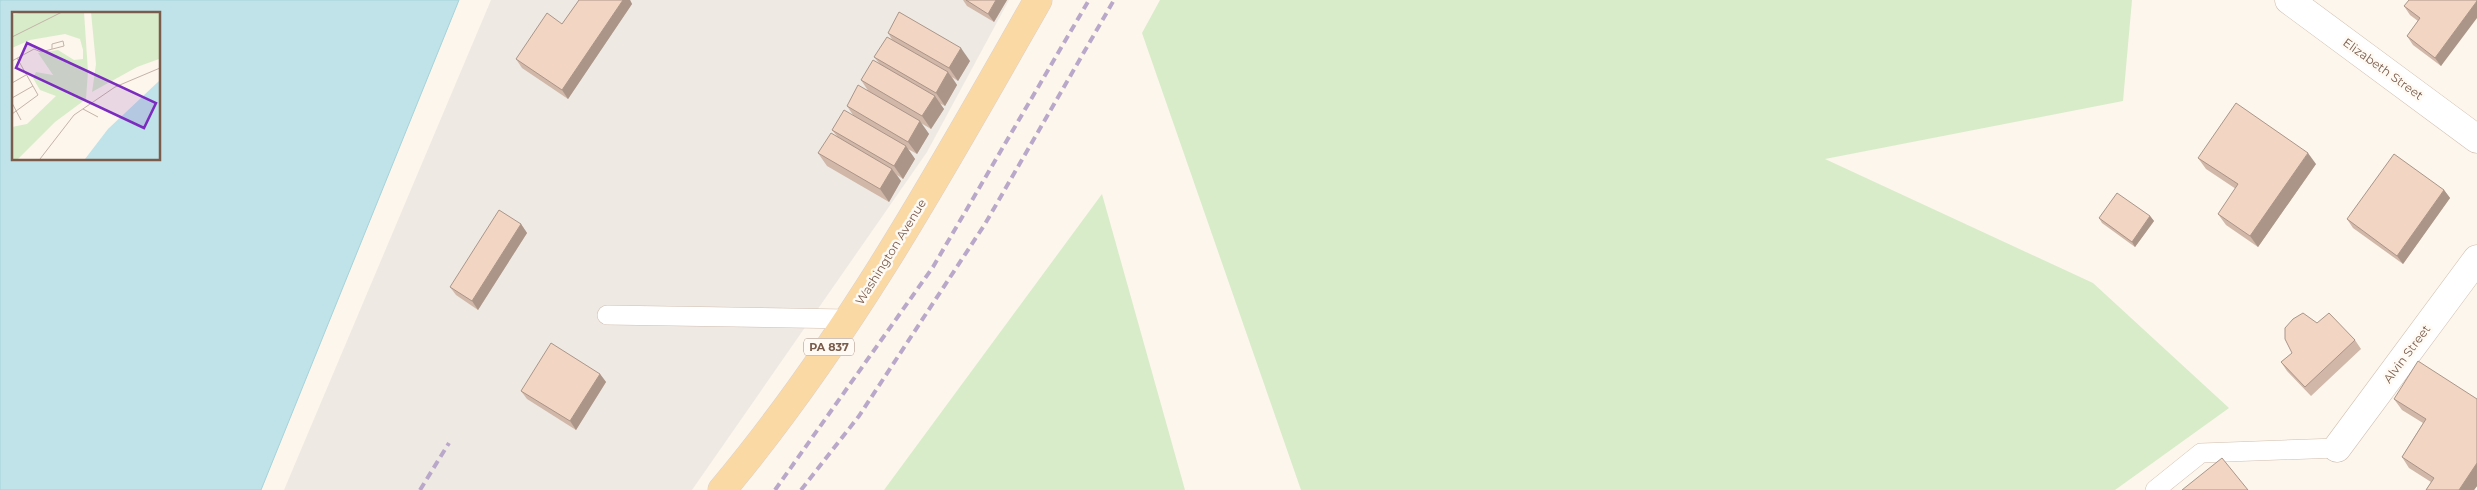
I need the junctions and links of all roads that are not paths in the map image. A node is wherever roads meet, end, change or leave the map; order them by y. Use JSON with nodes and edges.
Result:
{"nodes":[{"id":1,"x":1038,"y":0,"type":"edge"},
{"id":2,"x":2289,"y":0,"type":"edge"},
{"id":3,"x":2477,"y":139,"type":"edge"},
{"id":4,"x":2477,"y":259,"type":"edge"},
{"id":5,"x":606,"y":315,"type":"dead end"},
{"id":6,"x":848,"y":319,"type":"junction"},
{"id":7,"x":2336,"y":448,"type":"joint"},
{"id":8,"x":722,"y":490,"type":"edge"},
{"id":9,"x":2155,"y":490,"type":"edge"}],
"edges":[{"from":1,"to":6,"type":"main road","name":"Washington Avenue","number":"PA 837"},
{"from":2,"to":3,"type":"street","name":"Elizabeth Street"},
{"from":4,"to":7,"type":"street","name":"Alvin Street"},
{"from":5,"to":6,"type":"lane"},
{"from":6,"to":8,"type":"main road","name":"Washington Avenue","number":"PA 837"},
{"from":7,"to":9,"type":"lane"}]}
